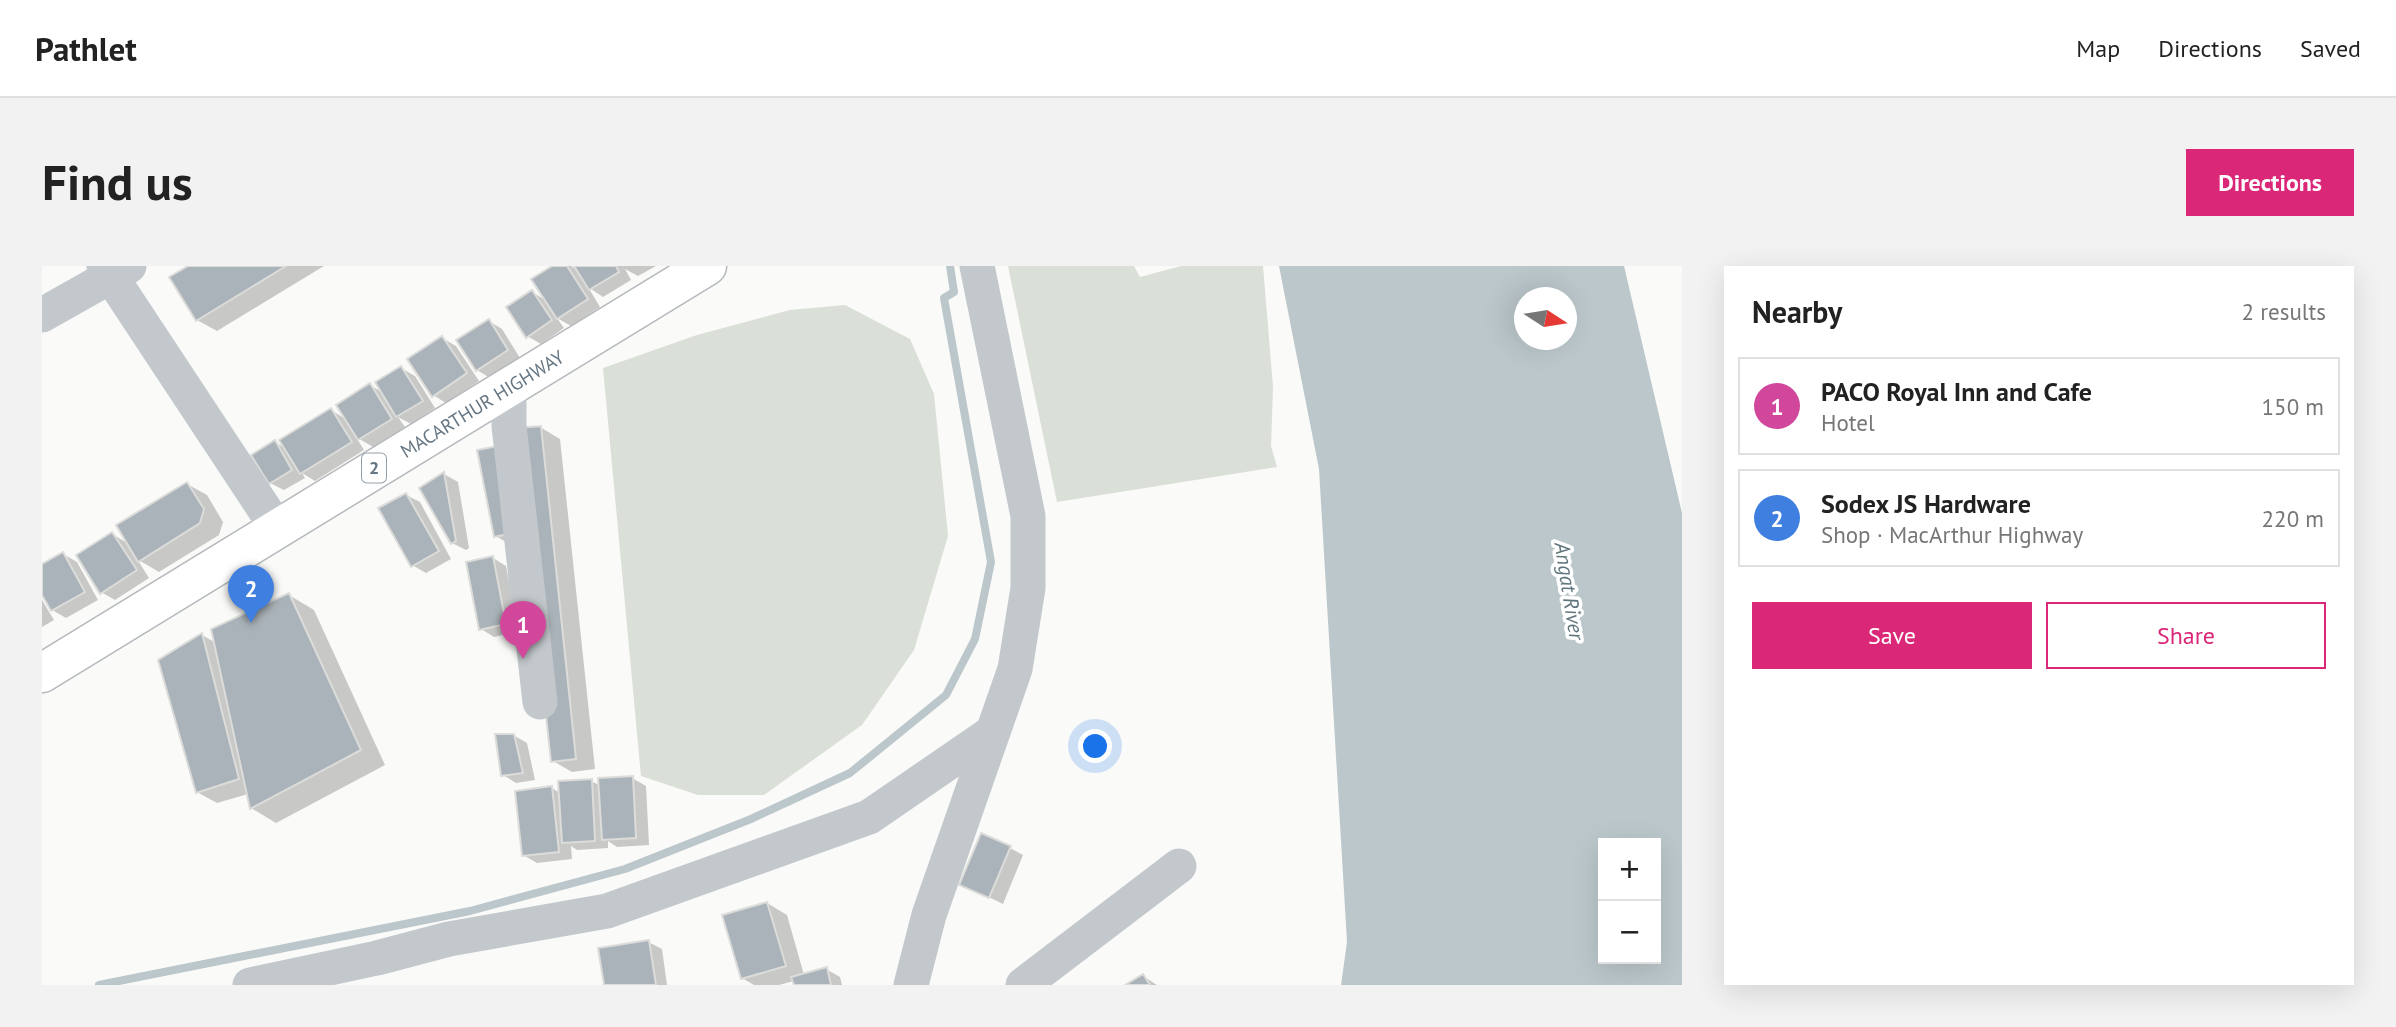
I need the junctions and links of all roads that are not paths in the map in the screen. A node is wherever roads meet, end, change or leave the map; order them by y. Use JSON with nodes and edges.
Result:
{"nodes":[{"id":1,"x":707,"y":266,"type":"edge"},
{"id":2,"x":978,"y":266,"type":"edge"},
{"id":3,"x":114,"y":270,"type":"edge"},
{"id":4,"x":42,"y":315,"type":"edge"},
{"id":5,"x":509,"y":386,"type":"junction"},
{"id":6,"x":277,"y":528,"type":"junction"},
{"id":7,"x":42,"y":673,"type":"edge"},
{"id":8,"x":540,"y":702,"type":"dead end"},
{"id":9,"x":990,"y":734,"type":"junction"},
{"id":10,"x":1179,"y":866,"type":"dead end"},
{"id":11,"x":250,"y":985,"type":"edge"},
{"id":12,"x":911,"y":985,"type":"edge"},
{"id":13,"x":1023,"y":985,"type":"edge"}],
"edges":[{"from":1,"to":5,"type":"highway","name":"MACARTHUR HIGHWAY","number":"2"},
{"from":2,"to":9,"type":"street"},
{"from":3,"to":4,"type":"street"},
{"from":3,"to":6,"type":"street"},
{"from":5,"to":6,"type":"highway","name":"MACARTHUR HIGHWAY","number":"2"},
{"from":5,"to":8,"type":"street"},
{"from":6,"to":7,"type":"highway","name":"MACARTHUR HIGHWAY","number":"2"},
{"from":9,"to":11,"type":"street"},
{"from":9,"to":12,"type":"street"},
{"from":10,"to":13,"type":"street"}]}
